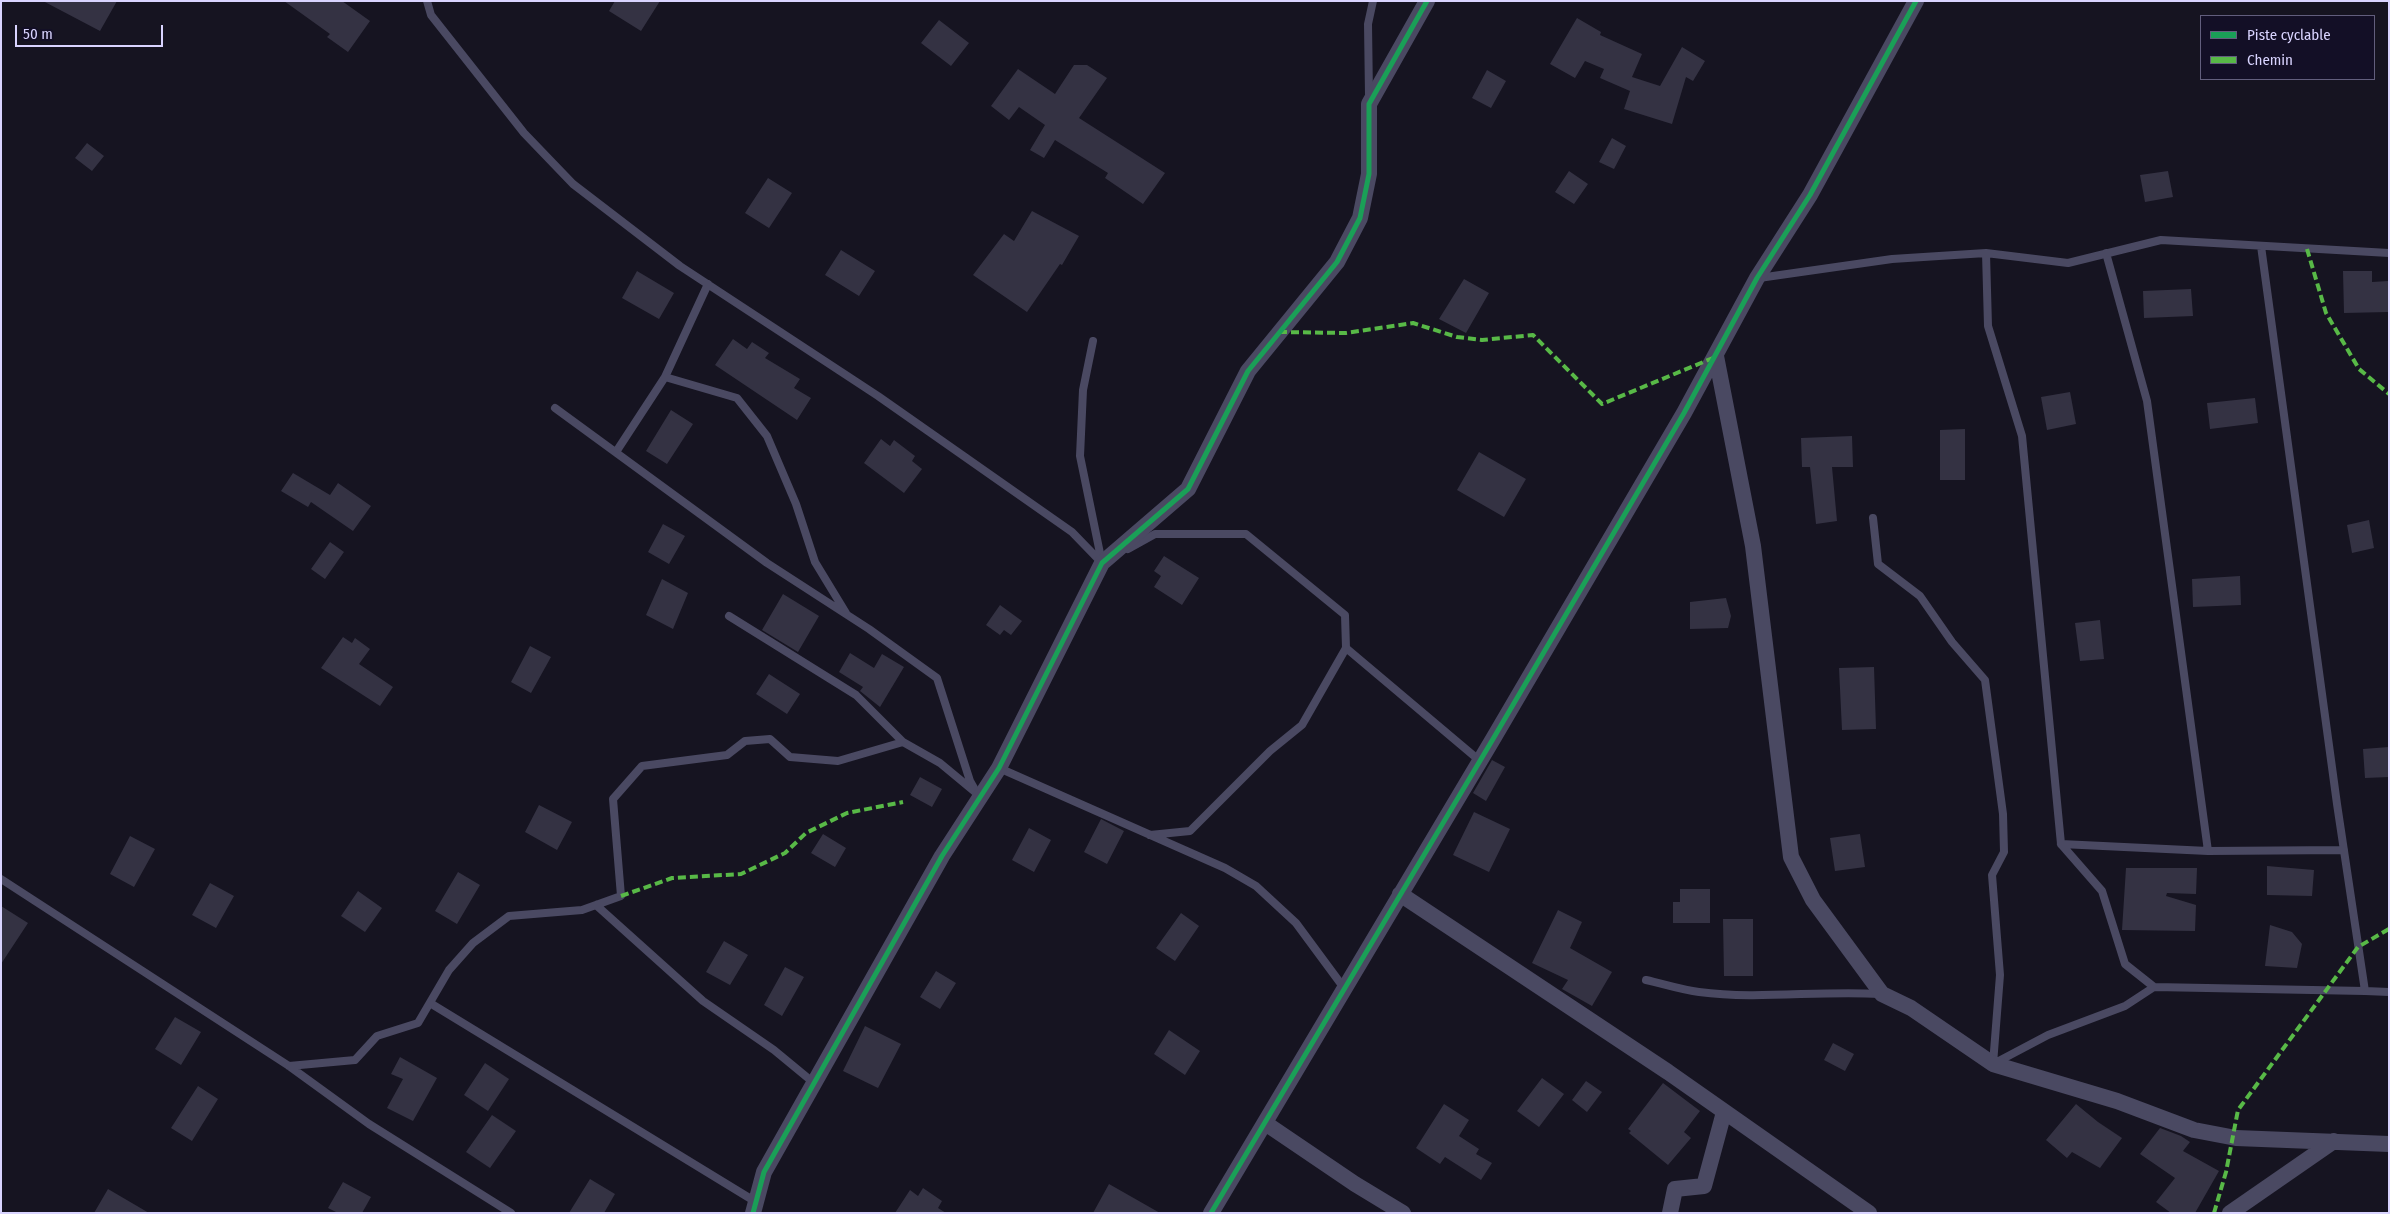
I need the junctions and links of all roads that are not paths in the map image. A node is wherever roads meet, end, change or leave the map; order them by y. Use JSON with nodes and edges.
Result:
{"nodes":[{"id":1,"x":427,"y":1,"type":"edge"},
{"id":2,"x":1373,"y":1,"type":"edge"},
{"id":3,"x":1427,"y":1,"type":"edge"},
{"id":4,"x":1916,"y":1,"type":"edge"},
{"id":5,"x":1369,"y":104,"type":"junction"},
{"id":6,"x":2261,"y":246,"type":"junction"},
{"id":7,"x":1986,"y":253,"type":"junction"},
{"id":8,"x":2106,"y":253,"type":"junction"},
{"id":9,"x":2389,"y":253,"type":"edge"},
{"id":10,"x":1757,"y":278,"type":"junction"},
{"id":11,"x":708,"y":284,"type":"junction"},
{"id":12,"x":1093,"y":340,"type":"dead end"},
{"id":13,"x":1716,"y":356,"type":"junction"},
{"id":14,"x":665,"y":377,"type":"junction"},
{"id":15,"x":555,"y":408,"type":"dead end"},
{"id":16,"x":616,"y":452,"type":"junction"},
{"id":17,"x":1873,"y":518,"type":"dead end"},
{"id":18,"x":1102,"y":563,"type":"junction"},
{"id":19,"x":847,"y":615,"type":"junction"},
{"id":20,"x":729,"y":616,"type":"dead end"},
{"id":21,"x":1346,"y":648,"type":"junction"},
{"id":22,"x":903,"y":742,"type":"junction"},
{"id":23,"x":1480,"y":761,"type":"junction"},
{"id":24,"x":999,"y":768,"type":"junction"},
{"id":25,"x":981,"y":797,"type":"junction"},
{"id":26,"x":1148,"y":835,"type":"junction"},
{"id":27,"x":2061,"y":844,"type":"junction"},
{"id":28,"x":2344,"y":850,"type":"junction"},
{"id":29,"x":2208,"y":851,"type":"junction"},
{"id":30,"x":1,"y":879,"type":"edge"},
{"id":31,"x":1400,"y":894,"type":"junction"},
{"id":32,"x":596,"y":905,"type":"junction"},
{"id":33,"x":1646,"y":980,"type":"dead end"},
{"id":34,"x":2154,"y":987,"type":"junction"},
{"id":35,"x":1344,"y":988,"type":"junction"},
{"id":36,"x":2365,"y":992,"type":"junction"},
{"id":37,"x":2389,"y":992,"type":"edge"},
{"id":38,"x":1882,"y":994,"type":"junction"},
{"id":39,"x":430,"y":1003,"type":"junction"},
{"id":40,"x":1994,"y":1064,"type":"junction"},
{"id":41,"x":289,"y":1066,"type":"junction"},
{"id":42,"x":814,"y":1083,"type":"junction"},
{"id":43,"x":1724,"y":1112,"type":"junction"},
{"id":44,"x":1265,"y":1124,"type":"junction"},
{"id":45,"x":2334,"y":1141,"type":"junction"},
{"id":46,"x":2389,"y":1144,"type":"edge"},
{"id":47,"x":754,"y":1207,"type":"edge"},
{"id":48,"x":511,"y":1213,"type":"edge"},
{"id":49,"x":1211,"y":1213,"type":"edge"},
{"id":50,"x":1403,"y":1213,"type":"edge"},
{"id":51,"x":1670,"y":1213,"type":"edge"},
{"id":52,"x":1869,"y":1213,"type":"edge"},
{"id":53,"x":2230,"y":1213,"type":"edge"}],
"edges":[{"from":1,"to":11,"type":"lane"},
{"from":2,"to":5,"type":"lane"},
{"from":3,"to":5,"type":"street"},
{"from":4,"to":10,"type":"street"},
{"from":5,"to":18,"type":"street"},
{"from":6,"to":8,"type":"lane"},
{"from":6,"to":9,"type":"lane"},
{"from":6,"to":28,"type":"lane"},
{"from":7,"to":8,"type":"lane"},
{"from":7,"to":10,"type":"lane"},
{"from":7,"to":27,"type":"lane"},
{"from":8,"to":29,"type":"lane"},
{"from":10,"to":13,"type":"street"},
{"from":11,"to":14,"type":"lane"},
{"from":11,"to":18,"type":"lane"},
{"from":12,"to":18,"type":"lane"},
{"from":13,"to":23,"type":"street"},
{"from":13,"to":38,"type":"street"},
{"from":14,"to":16,"type":"lane"},
{"from":14,"to":19,"type":"lane"},
{"from":15,"to":16,"type":"lane"},
{"from":16,"to":19,"type":"lane"},
{"from":17,"to":40,"type":"lane"},
{"from":18,"to":21,"type":"lane"},
{"from":18,"to":24,"type":"street"},
{"from":19,"to":25,"type":"lane"},
{"from":20,"to":22,"type":"lane"},
{"from":21,"to":23,"type":"lane"},
{"from":21,"to":26,"type":"lane"},
{"from":22,"to":25,"type":"lane"},
{"from":22,"to":32,"type":"lane"},
{"from":23,"to":31,"type":"street"},
{"from":24,"to":25,"type":"street"},
{"from":24,"to":26,"type":"lane"},
{"from":25,"to":42,"type":"street"},
{"from":26,"to":35,"type":"lane"},
{"from":27,"to":29,"type":"lane"},
{"from":27,"to":34,"type":"lane"},
{"from":28,"to":29,"type":"lane"},
{"from":28,"to":36,"type":"lane"},
{"from":30,"to":41,"type":"lane"},
{"from":31,"to":35,"type":"street"},
{"from":31,"to":43,"type":"street"},
{"from":32,"to":39,"type":"lane"},
{"from":32,"to":42,"type":"lane"},
{"from":33,"to":38,"type":"lane"},
{"from":34,"to":36,"type":"lane"},
{"from":34,"to":40,"type":"lane"},
{"from":35,"to":44,"type":"street"},
{"from":36,"to":37,"type":"lane"},
{"from":38,"to":40,"type":"street"},
{"from":39,"to":41,"type":"lane"},
{"from":39,"to":47,"type":"lane"},
{"from":40,"to":45,"type":"street"},
{"from":41,"to":48,"type":"lane"},
{"from":42,"to":47,"type":"street"},
{"from":43,"to":51,"type":"street"},
{"from":43,"to":52,"type":"street"},
{"from":44,"to":49,"type":"street"},
{"from":44,"to":50,"type":"street"},
{"from":45,"to":46,"type":"street"},
{"from":45,"to":53,"type":"street"}]}
